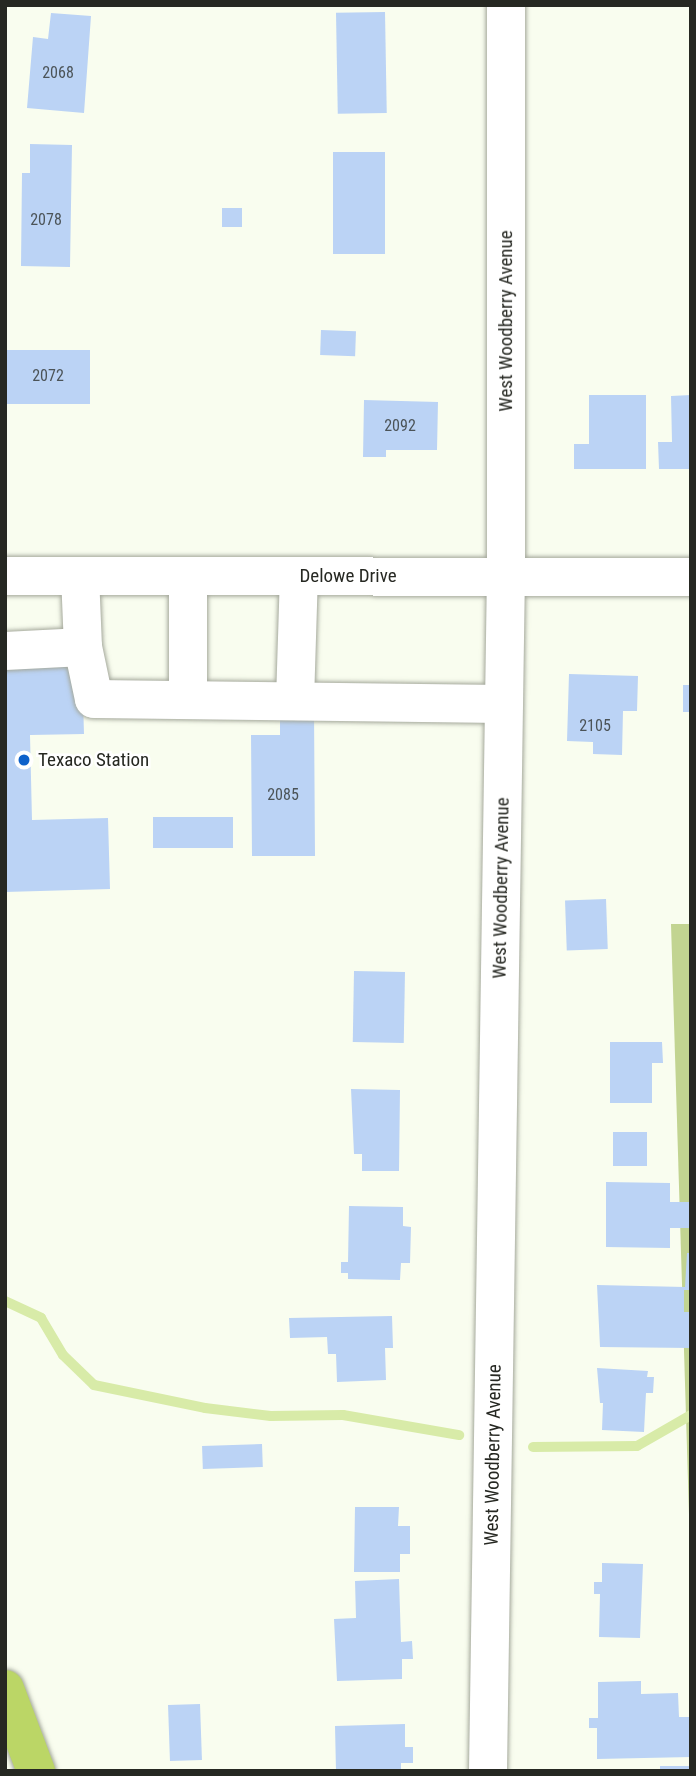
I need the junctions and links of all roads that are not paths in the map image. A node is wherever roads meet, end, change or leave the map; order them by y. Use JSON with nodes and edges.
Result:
{"nodes":[{"id":1,"x":506,"y":5,"type":"edge"},
{"id":2,"x":5,"y":576,"type":"edge"},
{"id":3,"x":80,"y":576,"type":"junction"},
{"id":4,"x":188,"y":576,"type":"junction"},
{"id":5,"x":299,"y":576,"type":"junction"},
{"id":6,"x":506,"y":576,"type":"junction"},
{"id":7,"x":691,"y":577,"type":"edge"},
{"id":8,"x":83,"y":647,"type":"junction"},
{"id":9,"x":5,"y":651,"type":"edge"},
{"id":10,"x":188,"y":700,"type":"junction"},
{"id":11,"x":295,"y":701,"type":"junction"},
{"id":12,"x":504,"y":704,"type":"junction"},
{"id":13,"x":5,"y":1689,"type":"edge"},
{"id":14,"x":5,"y":1764,"type":"edge"},
{"id":15,"x":9,"y":1771,"type":"edge"},
{"id":16,"x":36,"y":1771,"type":"edge"},
{"id":17,"x":488,"y":1771,"type":"edge"}],
"edges":[{"from":1,"to":6,"type":"street","name":"West Woodberry Avenue"},
{"from":2,"to":3,"type":"street","name":"Delowe Drive"},
{"from":3,"to":4,"type":"street","name":"Delowe Drive"},
{"from":3,"to":8,"type":"street"},
{"from":4,"to":5,"type":"street","name":"Delowe Drive"},
{"from":4,"to":10,"type":"street"},
{"from":5,"to":6,"type":"street","name":"Delowe Drive"},
{"from":5,"to":11,"type":"street"},
{"from":6,"to":7,"type":"street","name":"Delowe Drive"},
{"from":6,"to":12,"type":"street","name":"West Woodberry Avenue"},
{"from":8,"to":9,"type":"street"},
{"from":8,"to":10,"type":"street"},
{"from":10,"to":11,"type":"street"},
{"from":11,"to":12,"type":"street"},
{"from":12,"to":17,"type":"street","name":"West Woodberry Avenue"},
{"from":13,"to":16,"type":"highway"},
{"from":14,"to":15,"type":"highway"}]}
